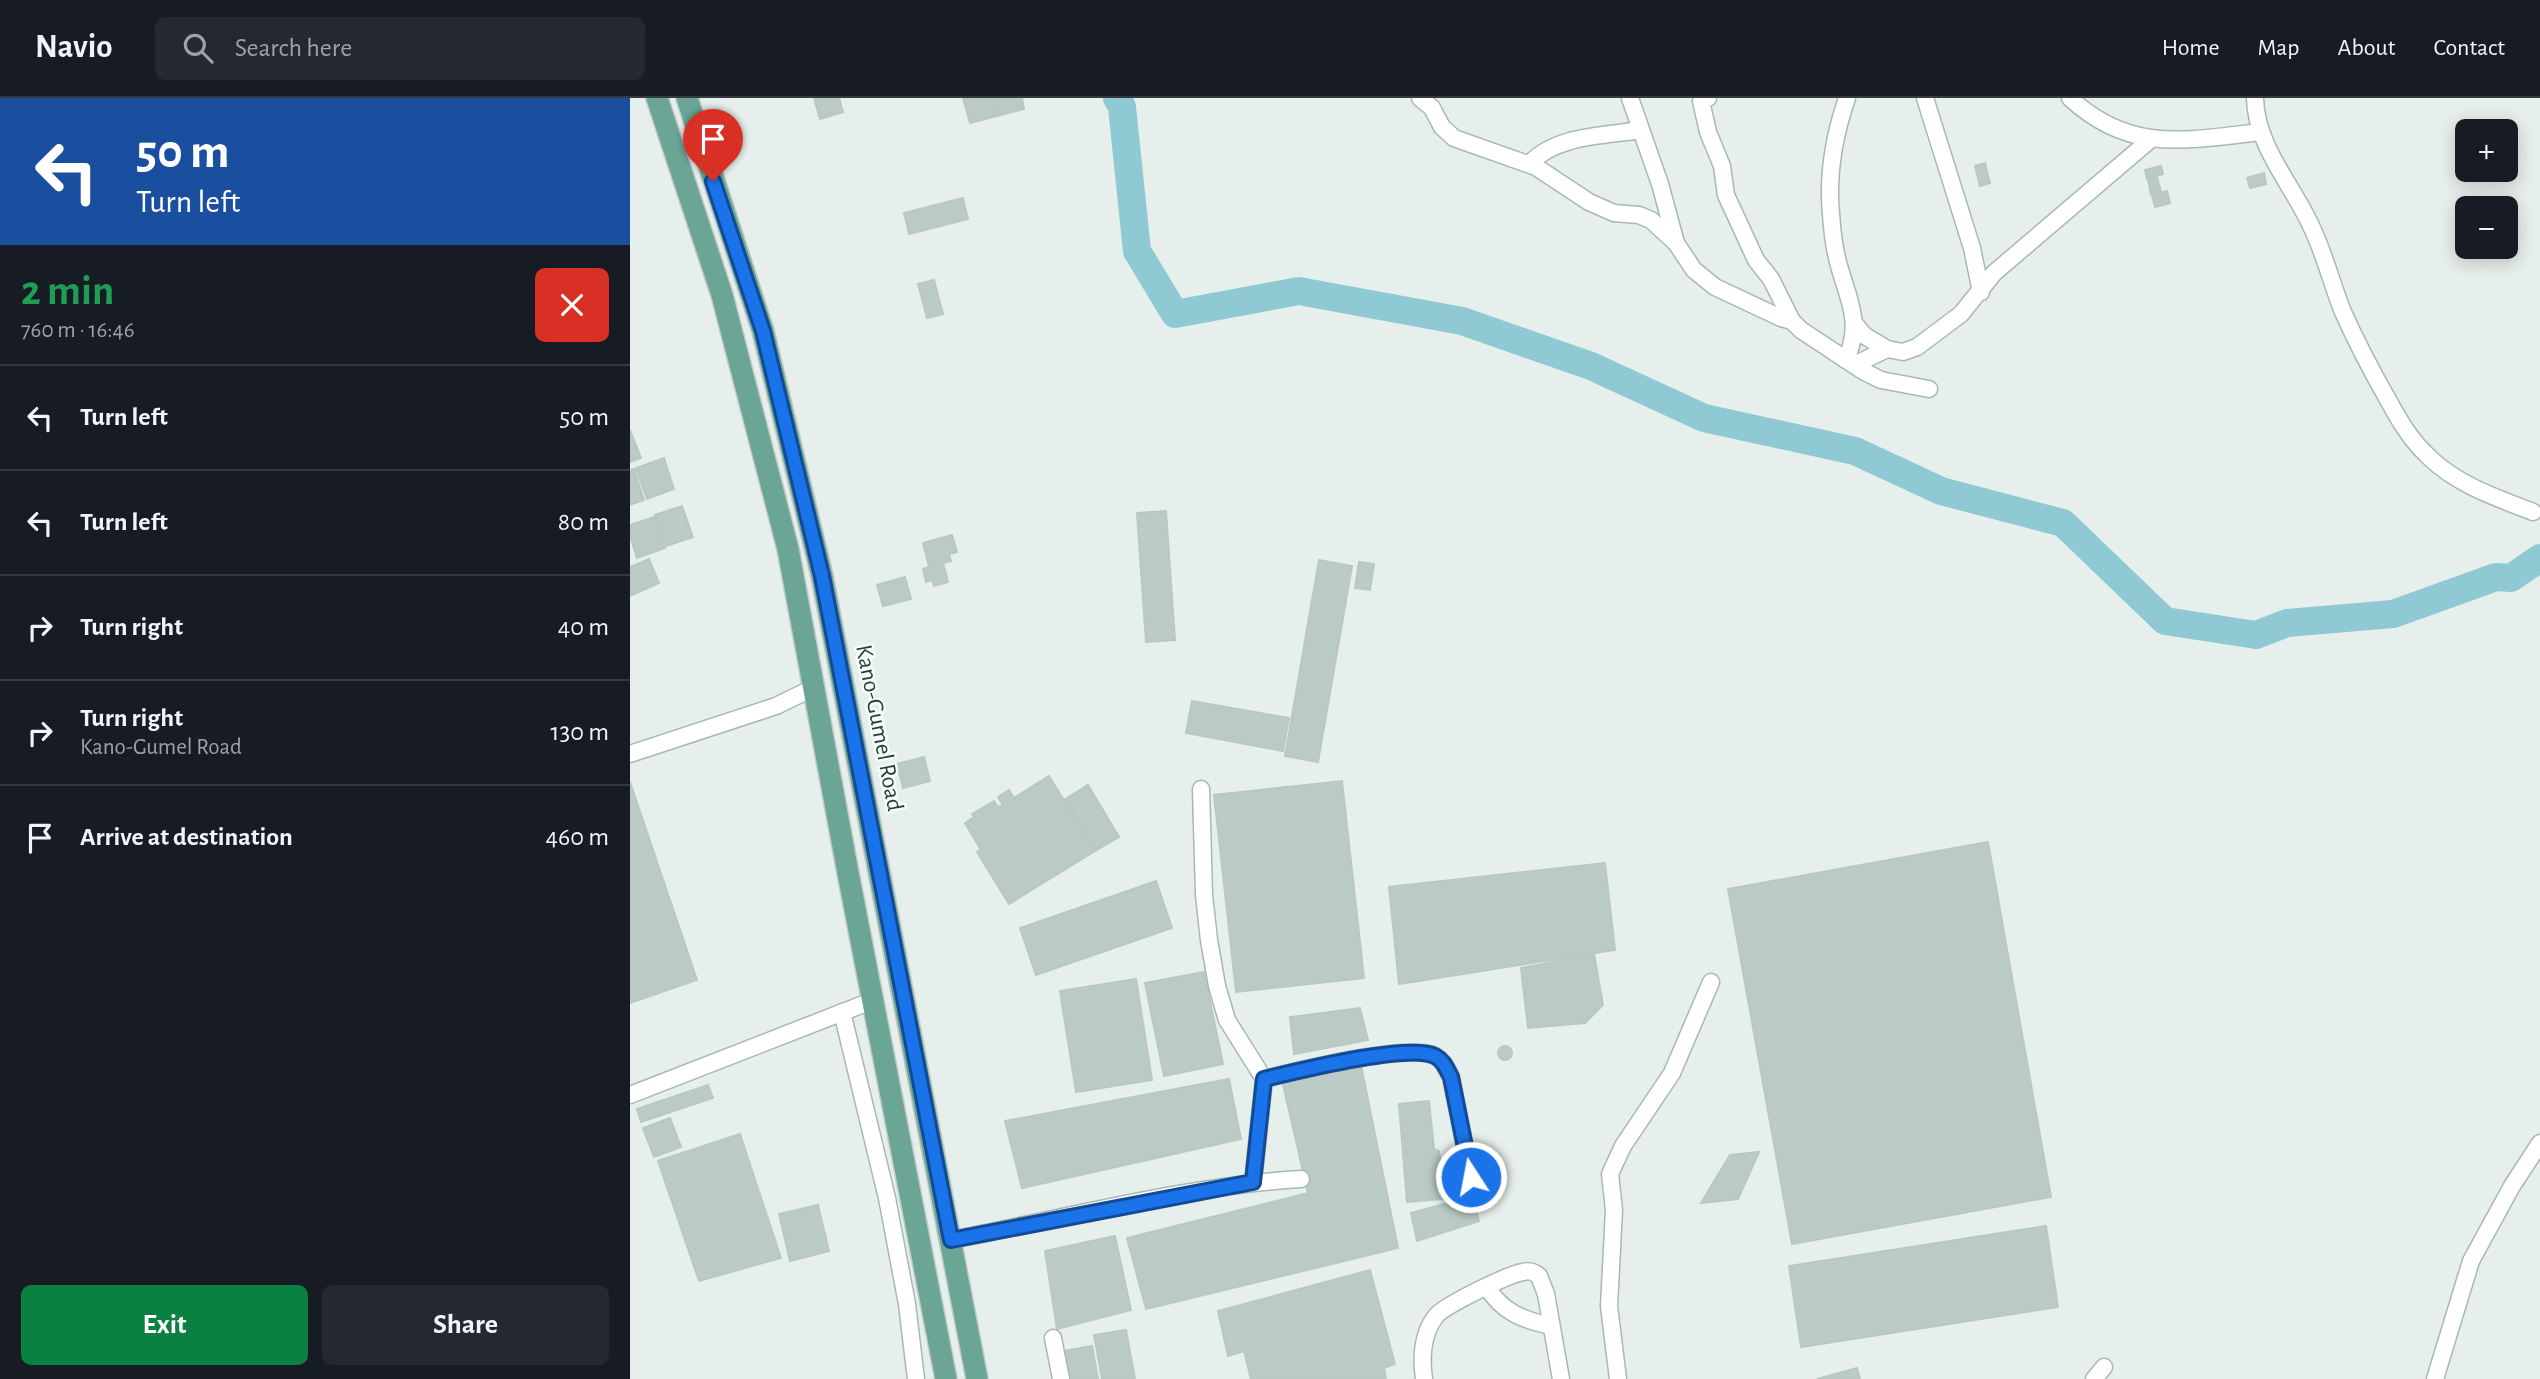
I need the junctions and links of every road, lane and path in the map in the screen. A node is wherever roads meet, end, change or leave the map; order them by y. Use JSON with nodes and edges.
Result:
{"nodes":[{"id":1,"x":657,"y":98,"type":"edge"},
{"id":2,"x":687,"y":98,"type":"edge"},
{"id":3,"x":1420,"y":98,"type":"edge"},
{"id":4,"x":1445,"y":98,"type":"edge"},
{"id":5,"x":1630,"y":98,"type":"edge"},
{"id":6,"x":1708,"y":98,"type":"edge"},
{"id":7,"x":1847,"y":98,"type":"edge"},
{"id":8,"x":1925,"y":98,"type":"edge"},
{"id":9,"x":2070,"y":98,"type":"edge"},
{"id":10,"x":2255,"y":98,"type":"edge"},
{"id":11,"x":1436,"y":116,"type":"junction"},
{"id":12,"x":1640,"y":130,"type":"junction"},
{"id":13,"x":2260,"y":132,"type":"junction"},
{"id":14,"x":2150,"y":140,"type":"junction"},
{"id":15,"x":1529,"y":164,"type":"junction"},
{"id":16,"x":1676,"y":243,"type":"junction"},
{"id":17,"x":1981,"y":292,"type":"junction"},
{"id":18,"x":1793,"y":320,"type":"junction"},
{"id":19,"x":1855,"y":324,"type":"junction"},
{"id":20,"x":763,"y":331,"type":"junction"},
{"id":21,"x":735,"y":342,"type":"junction"},
{"id":22,"x":1887,"y":349,"type":"junction"},
{"id":23,"x":1850,"y":363,"type":"junction"},
{"id":24,"x":1929,"y":389,"type":"dead end"},
{"id":25,"x":2533,"y":512,"type":"dead end"},
{"id":26,"x":814,"y":687,"type":"junction"},
{"id":27,"x":630,"y":754,"type":"edge"},
{"id":28,"x":1201,"y":789,"type":"dead end"},
{"id":29,"x":1711,"y":982,"type":"dead end"},
{"id":30,"x":874,"y":1000,"type":"junction"},
{"id":31,"x":842,"y":1012,"type":"junction"},
{"id":32,"x":1264,"y":1079,"type":"junction"},
{"id":33,"x":630,"y":1095,"type":"edge"},
{"id":34,"x":2540,"y":1143,"type":"edge"},
{"id":35,"x":1471,"y":1177,"type":"dead end"},
{"id":36,"x":1301,"y":1179,"type":"dead end"},
{"id":37,"x":1253,"y":1182,"type":"junction"},
{"id":38,"x":951,"y":1240,"type":"junction"},
{"id":39,"x":1487,"y":1287,"type":"junction"},
{"id":40,"x":1551,"y":1326,"type":"junction"},
{"id":41,"x":1053,"y":1338,"type":"dead end"},
{"id":42,"x":916,"y":1379,"type":"edge"},
{"id":43,"x":946,"y":1379,"type":"edge"},
{"id":44,"x":977,"y":1379,"type":"edge"},
{"id":45,"x":1061,"y":1379,"type":"edge"},
{"id":46,"x":1424,"y":1379,"type":"edge"},
{"id":47,"x":1560,"y":1379,"type":"edge"},
{"id":48,"x":1618,"y":1379,"type":"edge"},
{"id":49,"x":2435,"y":1379,"type":"edge"}],
"edges":[{"from":1,"to":21,"type":"main road"},
{"from":2,"to":20,"type":"main road","name":"Kano-Gumel Road"},
{"from":3,"to":11,"type":"street"},
{"from":4,"to":11,"type":"street"},
{"from":5,"to":12,"type":"street"},
{"from":6,"to":18,"type":"street"},
{"from":7,"to":19,"type":"street"},
{"from":8,"to":17,"type":"street"},
{"from":9,"to":14,"type":"street"},
{"from":10,"to":13,"type":"street"},
{"from":11,"to":15,"type":"street"},
{"from":12,"to":15,"type":"street"},
{"from":12,"to":16,"type":"street"},
{"from":13,"to":14,"type":"street"},
{"from":13,"to":25,"type":"street"},
{"from":14,"to":17,"type":"street"},
{"from":15,"to":16,"type":"street"},
{"from":16,"to":18,"type":"street"},
{"from":17,"to":22,"type":"street"},
{"from":18,"to":23,"type":"street"},
{"from":19,"to":22,"type":"street"},
{"from":19,"to":23,"type":"street"},
{"from":20,"to":21,"type":"main road"},
{"from":20,"to":38,"type":"main road","name":"Kano-Gumel Road"},
{"from":21,"to":26,"type":"main road"},
{"from":22,"to":23,"type":"street"},
{"from":23,"to":24,"type":"street"},
{"from":26,"to":27,"type":"street"},
{"from":26,"to":30,"type":"main road"},
{"from":28,"to":32,"type":"street"},
{"from":29,"to":48,"type":"street"},
{"from":30,"to":31,"type":"street"},
{"from":30,"to":43,"type":"main road"},
{"from":31,"to":33,"type":"street"},
{"from":31,"to":42,"type":"street"},
{"from":32,"to":35,"type":"street"},
{"from":32,"to":37,"type":"street"},
{"from":34,"to":49,"type":"street"},
{"from":36,"to":37,"type":"street"},
{"from":37,"to":38,"type":"street"},
{"from":38,"to":44,"type":"main road","name":"Kano-Gumel Road"},
{"from":39,"to":40,"type":"street"},
{"from":39,"to":40,"type":"street"},
{"from":39,"to":46,"type":"street"},
{"from":40,"to":47,"type":"street"},
{"from":41,"to":45,"type":"street"}]}
